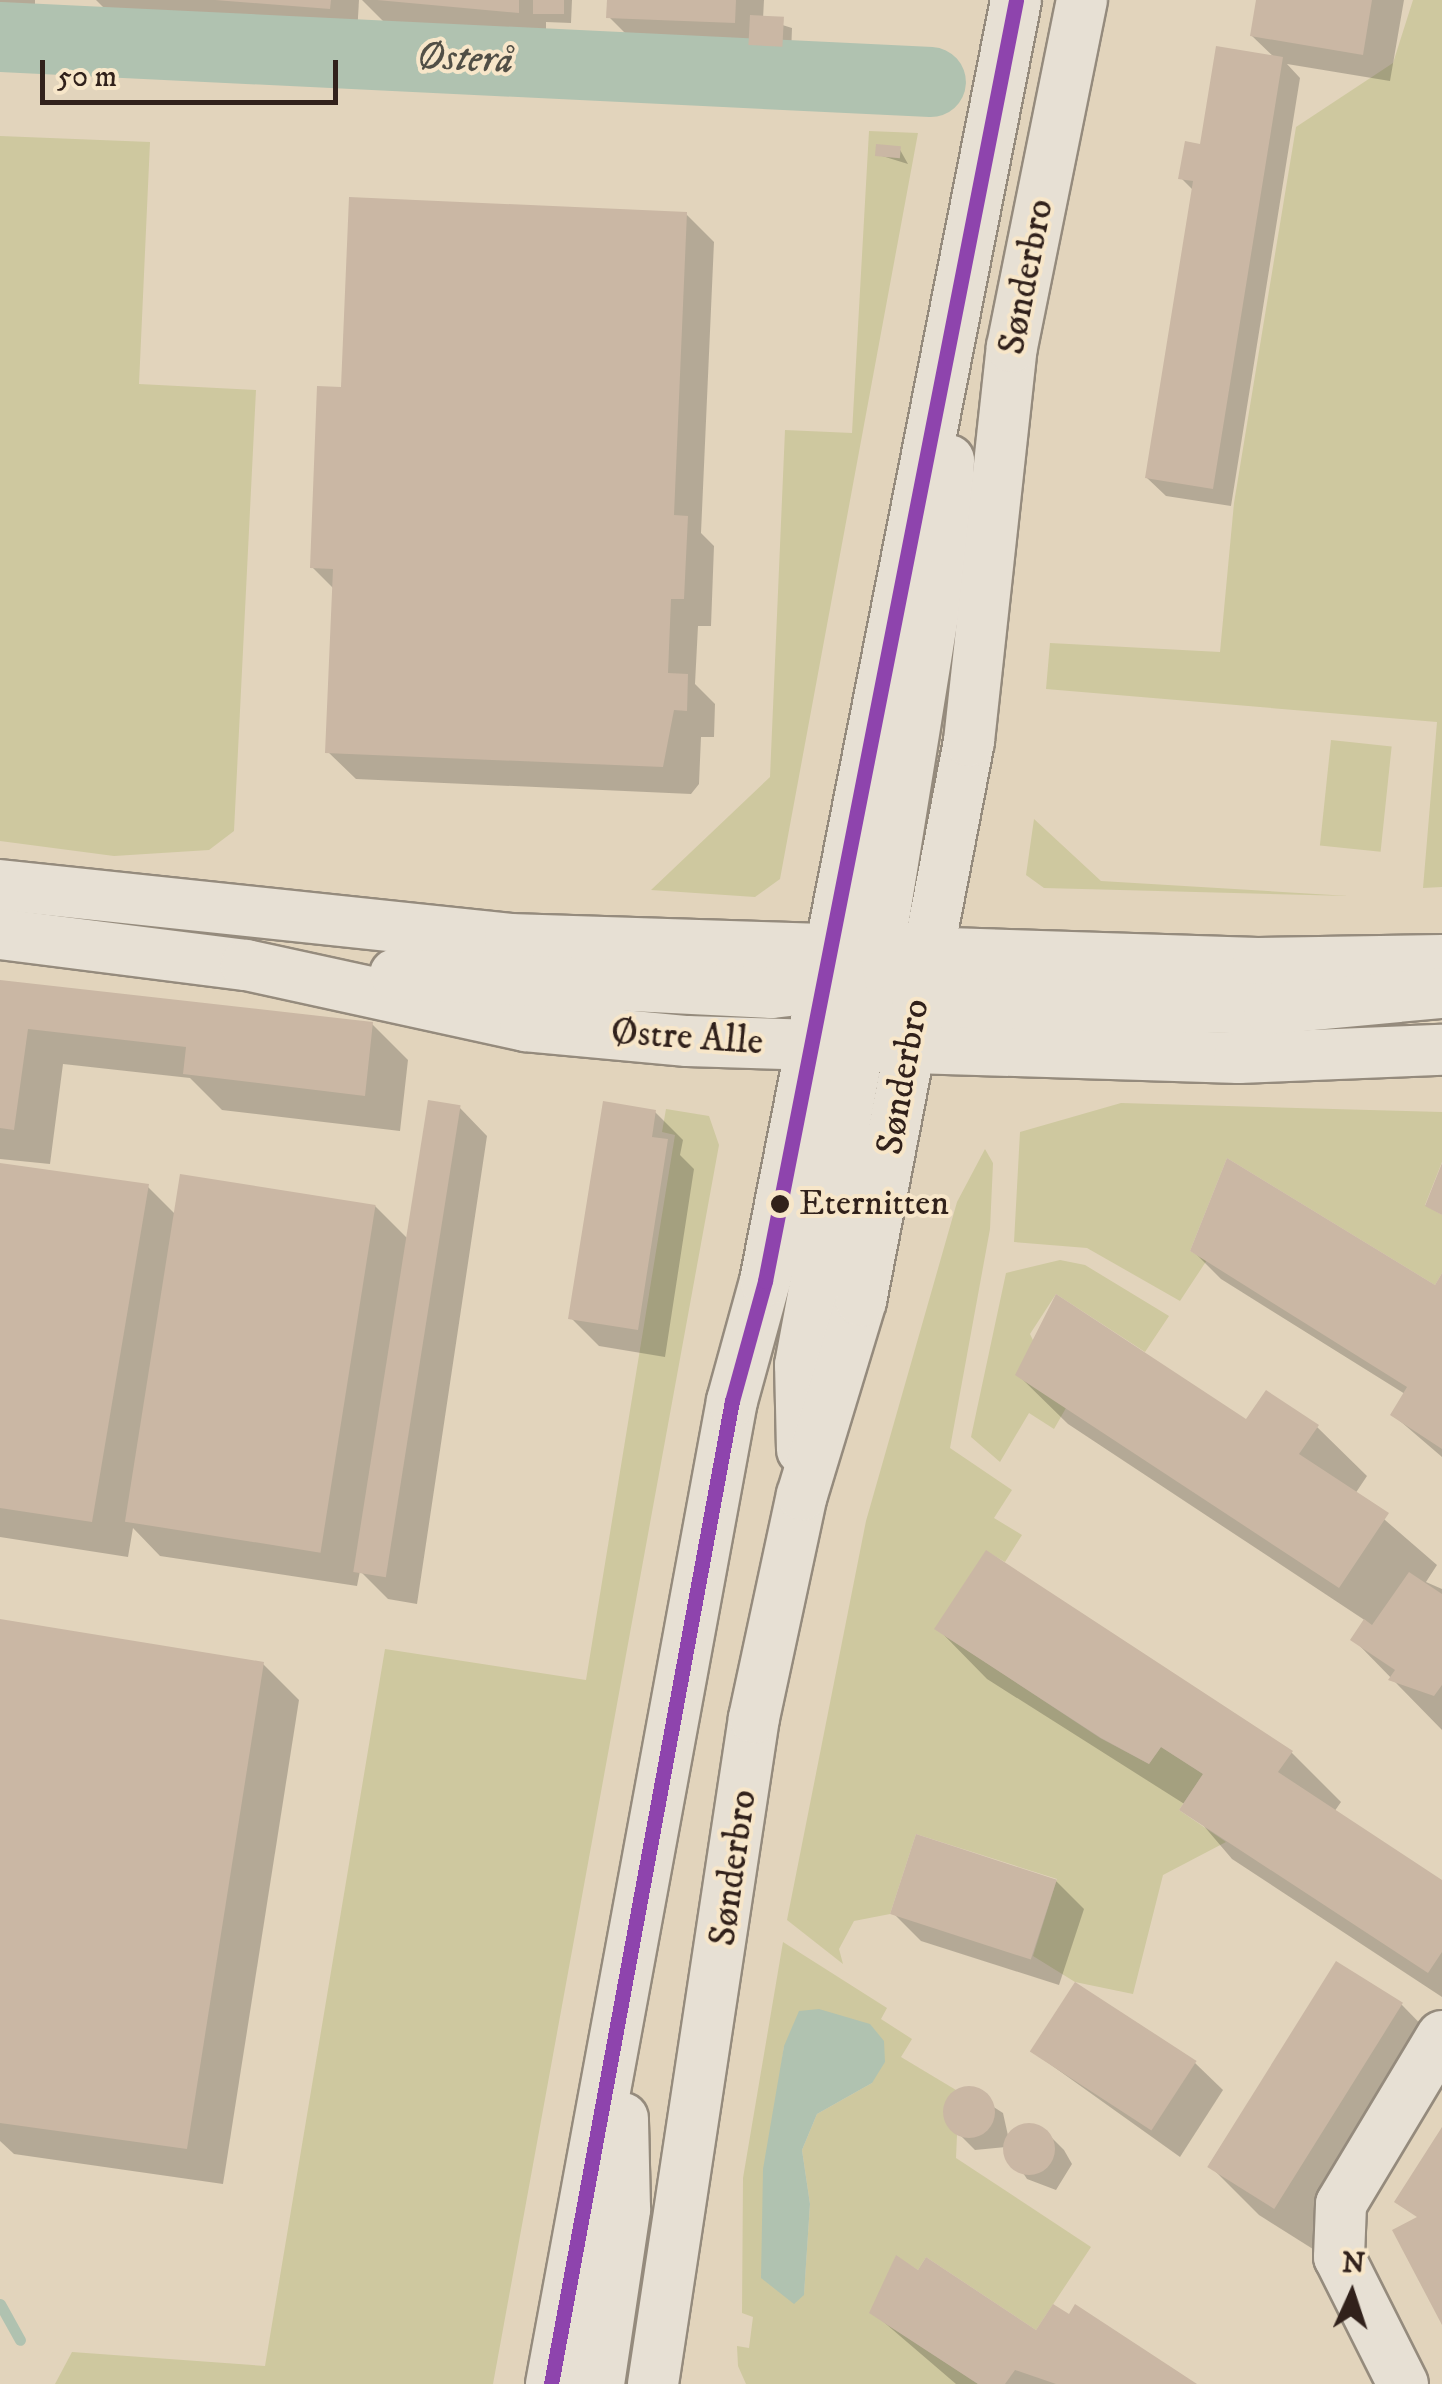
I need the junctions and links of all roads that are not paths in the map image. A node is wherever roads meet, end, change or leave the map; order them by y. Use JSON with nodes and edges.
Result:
{"nodes":[{"id":1,"x":1016,"y":0,"type":"edge"},
{"id":2,"x":1082,"y":0,"type":"edge"},
{"id":3,"x":0,"y":885,"type":"edge"},
{"id":4,"x":0,"y":934,"type":"edge"},
{"id":5,"x":1442,"y":960,"type":"edge"},
{"id":6,"x":1442,"y":994,"type":"edge"},
{"id":7,"x":869,"y":996,"type":"junction"},
{"id":8,"x":1442,"y":1050,"type":"edge"},
{"id":9,"x":621,"y":2013,"type":"junction"},
{"id":10,"x":1442,"y":2036,"type":"edge"},
{"id":11,"x":551,"y":2384,"type":"edge"},
{"id":12,"x":599,"y":2384,"type":"edge"},
{"id":13,"x":653,"y":2384,"type":"edge"},
{"id":14,"x":1403,"y":2384,"type":"edge"}],
"edges":[{"from":1,"to":7,"type":"street","name":"Sønderbro"},
{"from":2,"to":7,"type":"street","name":"Sønderbro"},
{"from":3,"to":7,"type":"street"},
{"from":4,"to":7,"type":"street"},
{"from":5,"to":7,"type":"street"},
{"from":6,"to":7,"type":"street"},
{"from":7,"to":8,"type":"street"},
{"from":7,"to":9,"type":"street","name":"Sønderbro"},
{"from":7,"to":13,"type":"street","name":"Sønderbro"},
{"from":9,"to":11,"type":"street","name":"Sønderbro"},
{"from":9,"to":12,"type":"street"},
{"from":10,"to":14,"type":"street"}]}
